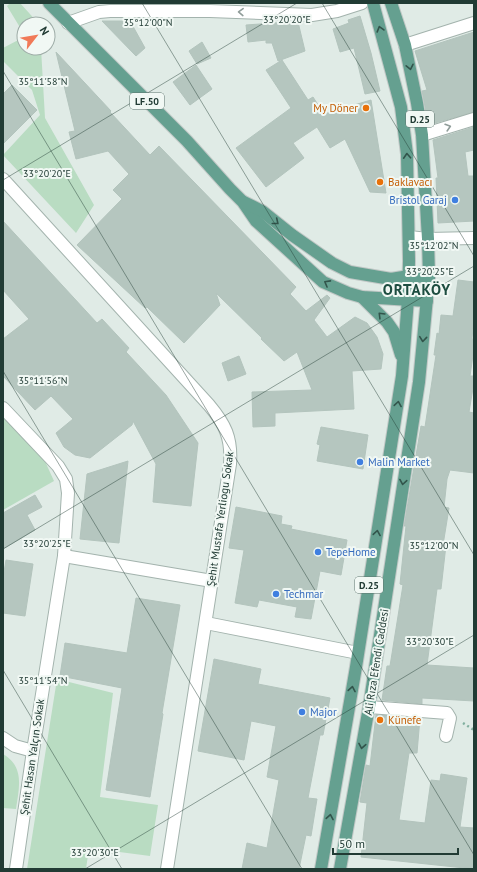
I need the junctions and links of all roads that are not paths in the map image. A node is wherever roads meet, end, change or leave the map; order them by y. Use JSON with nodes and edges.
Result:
{"nodes":[{"id":1,"x":49,"y":3,"type":"edge"},
{"id":2,"x":199,"y":3,"type":"edge"},
{"id":3,"x":362,"y":3,"type":"edge"},
{"id":4,"x":373,"y":3,"type":"edge"},
{"id":5,"x":391,"y":3,"type":"edge"},
{"id":6,"x":210,"y":11,"type":"junction"},
{"id":7,"x":68,"y":23,"type":"junction"},
{"id":8,"x":474,"y":23,"type":"edge"},
{"id":9,"x":406,"y":45,"type":"junction"},
{"id":10,"x":474,"y":119,"type":"edge"},
{"id":11,"x":422,"y":135,"type":"junction"},
{"id":12,"x":3,"y":179,"type":"edge"},
{"id":13,"x":243,"y":202,"type":"junction"},
{"id":14,"x":409,"y":237,"type":"junction"},
{"id":15,"x":474,"y":238,"type":"edge"},
{"id":16,"x":428,"y":239,"type":"junction"},
{"id":17,"x":409,"y":276,"type":"junction"},
{"id":18,"x":429,"y":277,"type":"junction"},
{"id":19,"x":362,"y":298,"type":"junction"},
{"id":20,"x":408,"y":299,"type":"junction"},
{"id":21,"x":427,"y":301,"type":"junction"},
{"id":22,"x":403,"y":362,"type":"junction"},
{"id":23,"x":3,"y":408,"type":"edge"},
{"id":24,"x":64,"y":556,"type":"junction"},
{"id":25,"x":212,"y":581,"type":"junction"},
{"id":26,"x":206,"y":623,"type":"junction"},
{"id":27,"x":358,"y":653,"type":"junction"},
{"id":28,"x":369,"y":707,"type":"junction"},
{"id":29,"x":446,"y":736,"type":"dead end"},
{"id":30,"x":3,"y":738,"type":"edge"},
{"id":31,"x":33,"y":752,"type":"junction"},
{"id":32,"x":16,"y":869,"type":"edge"},
{"id":33,"x":167,"y":869,"type":"edge"},
{"id":34,"x":321,"y":869,"type":"edge"},
{"id":35,"x":340,"y":869,"type":"edge"}],
"edges":[{"from":1,"to":7,"type":"main road","number":"LF.50"},
{"from":2,"to":6,"type":"street"},
{"from":3,"to":6,"type":"street","one_way":true},
{"from":14,"to":4,"type":"main road","number":"D.25","one_way":true},
{"from":5,"to":9,"type":"main road","number":"D.25"},
{"from":6,"to":7,"type":"street"},
{"from":7,"to":13,"type":"main road","number":"LF.50"},
{"from":8,"to":9,"type":"street"},
{"from":9,"to":11,"type":"main road","number":"D.25","one_way":true},
{"from":11,"to":10,"type":"street","one_way":true},
{"from":11,"to":16,"type":"main road","number":"D.25"},
{"from":12,"to":25,"type":"street","name":"Şehit Mustafa Yerliogu Sokak"},
{"from":13,"to":17,"type":"main road","number":"LF.50","one_way":true},
{"from":19,"to":13,"type":"main road","number":"LF.50","one_way":true},
{"from":14,"to":16,"type":"street"},
{"from":14,"to":17,"type":"main road","number":"D.25"},
{"from":15,"to":16,"type":"street"},
{"from":16,"to":18,"type":"main road","name":"Ali Rıza Efendi Caddesi","number":"D.25"},
{"from":17,"to":18,"type":"main road","number":"LF.50"},
{"from":17,"to":20,"type":"main road","name":"Ali Rıza Efendi Caddesi","number":"D.25"},
{"from":18,"to":21,"type":"main road","name":"Ali Rıza Efendi Caddesi","number":"D.25"},
{"from":19,"to":20,"type":"main road","number":"LF.50"},
{"from":22,"to":19,"type":"main road","one_way":true},
{"from":20,"to":21,"type":"main road","number":"LF.50"},
{"from":20,"to":22,"type":"main road","name":"Ali Rıza Efendi Caddesi","number":"D.25"},
{"from":21,"to":28,"type":"main road","name":"Ali Rıza Efendi Caddesi","number":"D.25","one_way":true},
{"from":27,"to":22,"type":"main road","name":"Ali Rıza Efendi Caddesi","number":"D.25","one_way":true},
{"from":23,"to":24,"type":"street","name":"Şehit Hasan Yalçın Sokak"},
{"from":24,"to":25,"type":"street"},
{"from":24,"to":31,"type":"street","name":"Şehit Hasan Yalçın Sokak"},
{"from":25,"to":26,"type":"street","name":"Şehit Mustafa Yerliogu Sokak"},
{"from":26,"to":27,"type":"street"},
{"from":26,"to":33,"type":"street","name":"Şehit Mustafa Yerliogu Sokak"},
{"from":34,"to":27,"type":"main road","name":"Ali Rıza Efendi Caddesi","number":"D.25","one_way":true},
{"from":28,"to":29,"type":"street"},
{"from":28,"to":35,"type":"main road","name":"Ali Rıza Efendi Caddesi","number":"D.25","one_way":true},
{"from":30,"to":31,"type":"street"},
{"from":31,"to":32,"type":"street","name":"Şehit Hasan Yalçın Sokak"}]}
